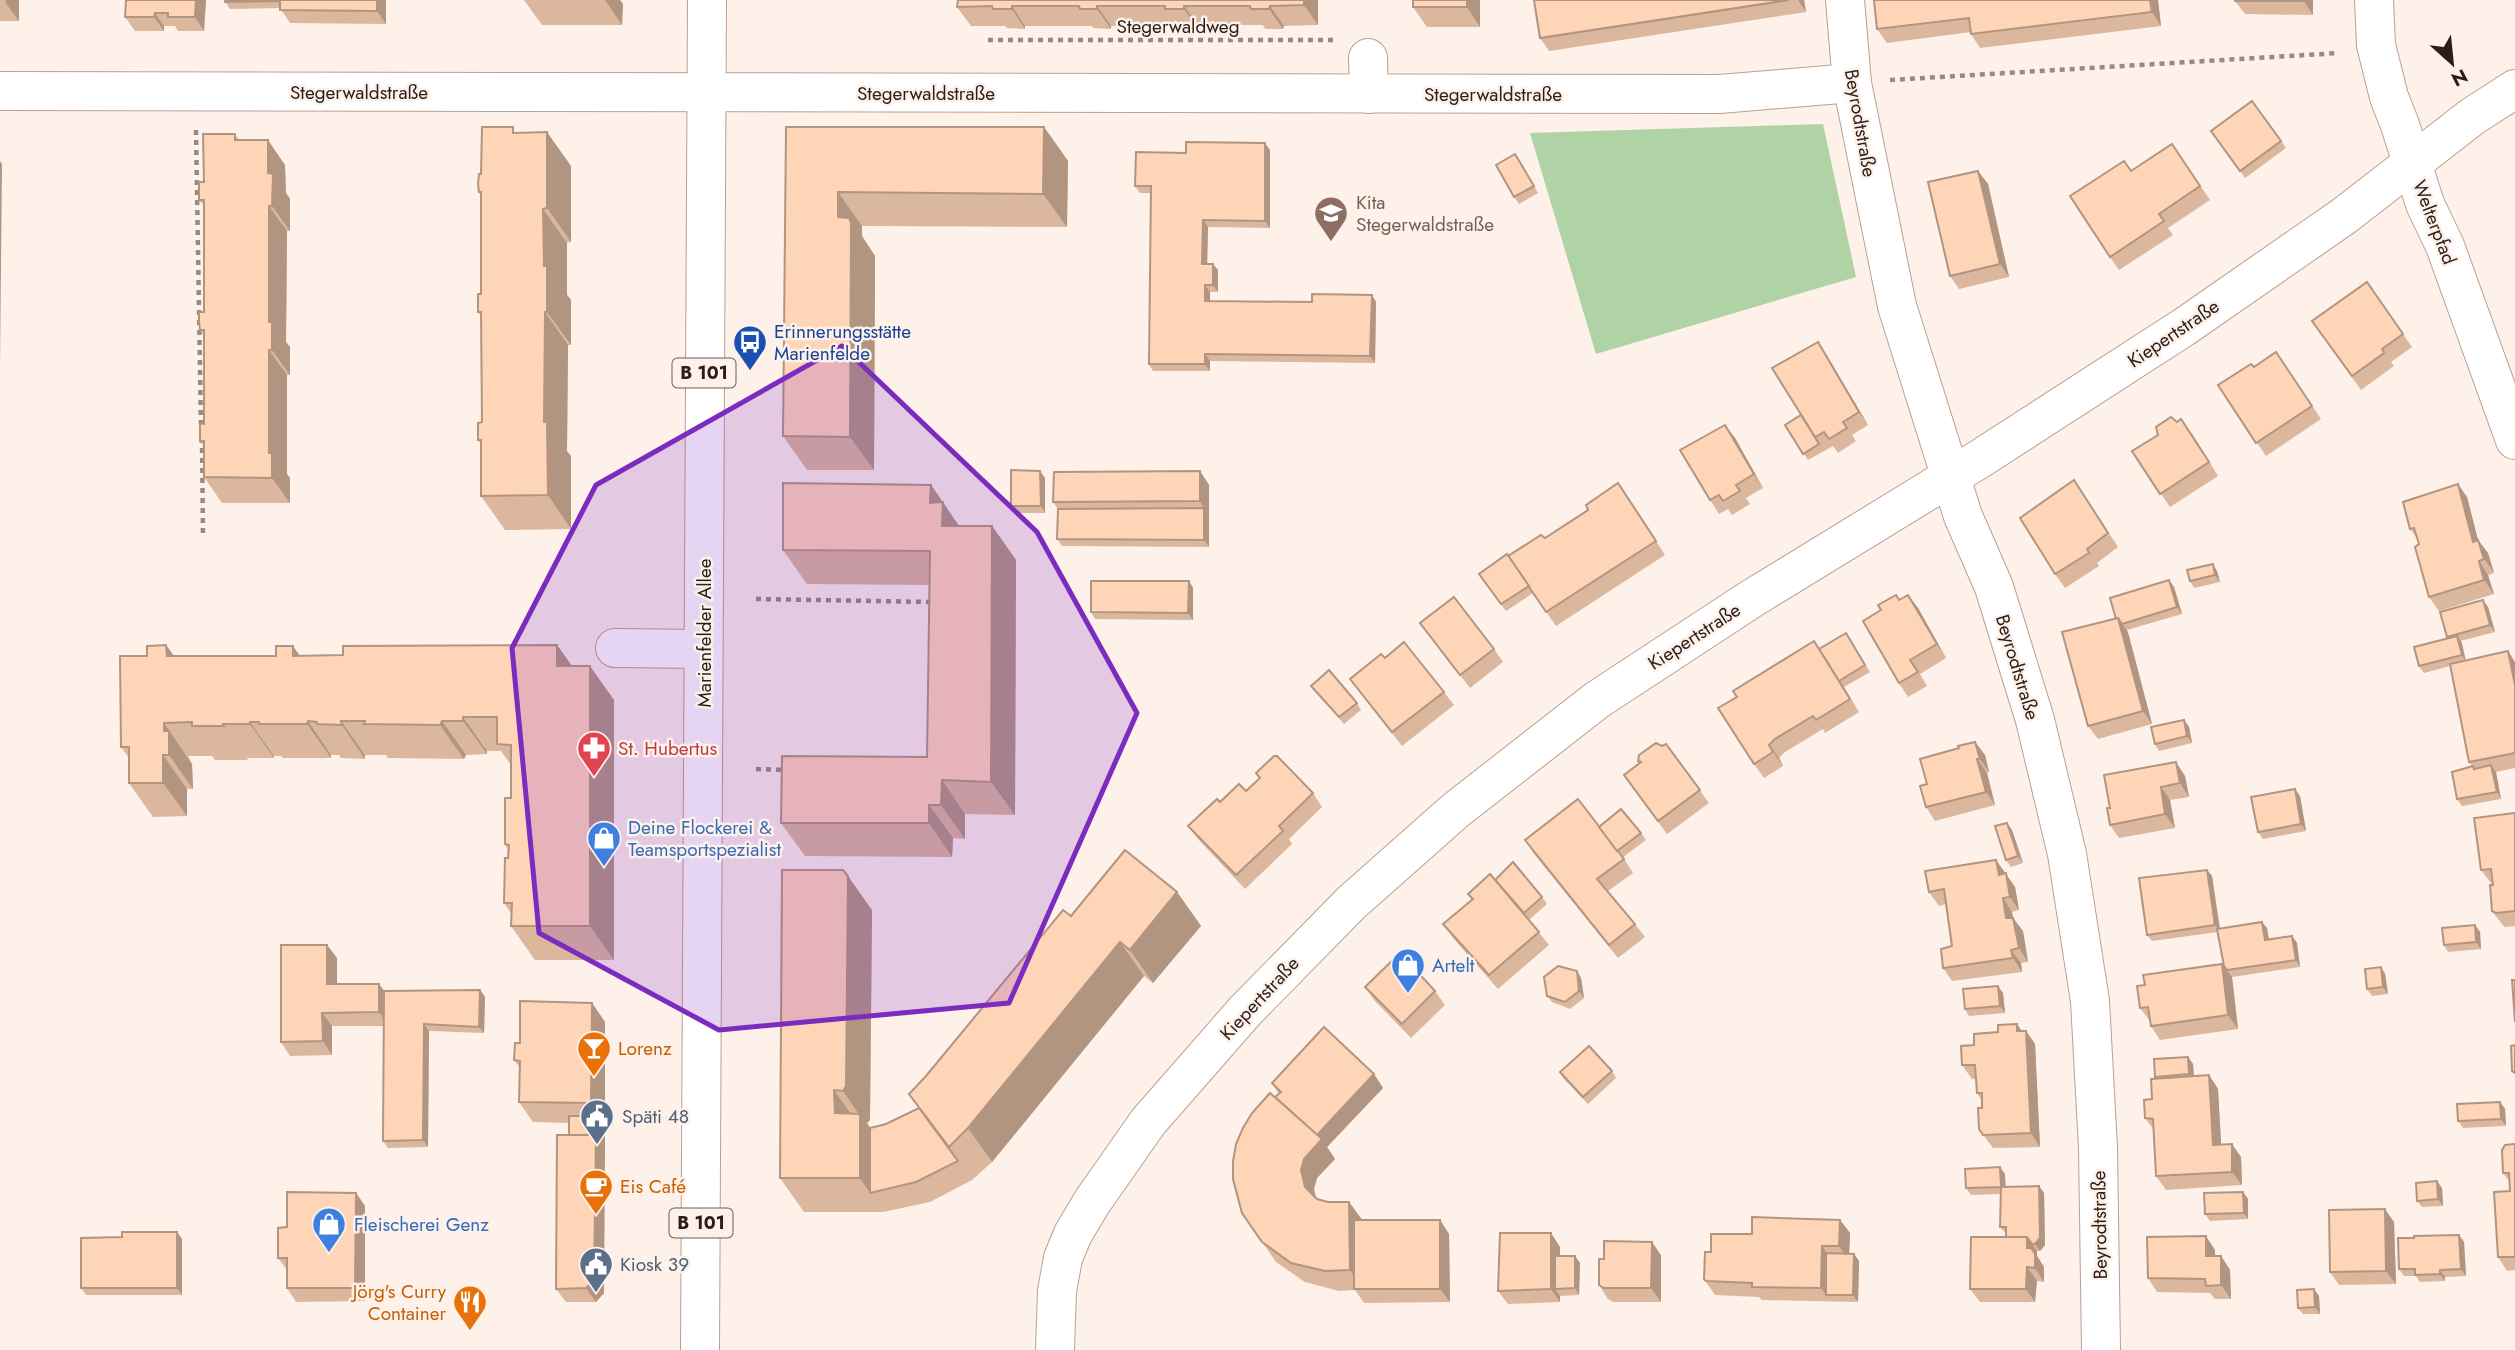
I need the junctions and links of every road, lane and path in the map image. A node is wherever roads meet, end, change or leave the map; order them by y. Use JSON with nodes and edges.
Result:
{"nodes":[{"id":1,"x":707,"y":0,"type":"edge"},
{"id":2,"x":1845,"y":0,"type":"edge"},
{"id":3,"x":2374,"y":0,"type":"edge"},
{"id":4,"x":988,"y":40,"type":"dead end"},
{"id":5,"x":2351,"y":52,"type":"dead end"},
{"id":6,"x":1360,"y":64,"type":"junction"},
{"id":7,"x":1870,"y":82,"type":"junction"},
{"id":8,"x":2515,"y":89,"type":"edge"},
{"id":9,"x":0,"y":91,"type":"edge"},
{"id":10,"x":706,"y":93,"type":"junction"},
{"id":11,"x":196,"y":128,"type":"dead end"},
{"id":12,"x":2413,"y":163,"type":"junction"},
{"id":13,"x":198,"y":216,"type":"junction"},
{"id":14,"x":207,"y":216,"type":"edge"},
{"id":15,"x":208,"y":346,"type":"edge"},
{"id":16,"x":200,"y":347,"type":"junction"},
{"id":17,"x":2515,"y":440,"type":"edge"},
{"id":18,"x":202,"y":458,"type":"junction"},
{"id":19,"x":210,"y":458,"type":"edge"},
{"id":20,"x":1952,"y":476,"type":"junction"},
{"id":21,"x":203,"y":538,"type":"dead end"},
{"id":22,"x":756,"y":599,"type":"dead end"},
{"id":23,"x":933,"y":615,"type":"edge"},
{"id":24,"x":615,"y":648,"type":"dead end"},
{"id":25,"x":703,"y":649,"type":"junction"},
{"id":26,"x":756,"y":769,"type":"dead end"},
{"id":27,"x":796,"y":770,"type":"edge"},
{"id":28,"x":700,"y":1350,"type":"edge"},
{"id":29,"x":1055,"y":1350,"type":"edge"},
{"id":30,"x":2101,"y":1350,"type":"edge"}],
"edges":[{"from":1,"to":10,"type":"street","name":"Marienfelder Allee","number":"B 101"},
{"from":2,"to":7,"type":"street","name":"Beyrodtstraße"},
{"from":3,"to":12,"type":"street","name":"Welterpfad"},
{"from":4,"to":6,"type":"path","name":"Stegerwaldweg"},
{"from":5,"to":7,"type":"path"},
{"from":6,"to":7,"type":"street","name":"Stegerwaldstraße"},
{"from":6,"to":10,"type":"street","name":"Stegerwaldstraße"},
{"from":7,"to":20,"type":"street","name":"Beyrodtstraße"},
{"from":8,"to":12,"type":"street","name":"Kiepertstraße"},
{"from":9,"to":10,"type":"street","name":"Stegerwaldstraße"},
{"from":10,"to":25,"type":"street","name":"Marienfelder Allee","number":"B 101"},
{"from":11,"to":13,"type":"path"},
{"from":12,"to":17,"type":"street","name":"Welterpfad"},
{"from":12,"to":20,"type":"street","name":"Kiepertstraße"},
{"from":13,"to":14,"type":"path"},
{"from":13,"to":16,"type":"path"},
{"from":15,"to":16,"type":"path"},
{"from":16,"to":18,"type":"path"},
{"from":18,"to":19,"type":"path"},
{"from":18,"to":21,"type":"path"},
{"from":20,"to":29,"type":"street","name":"Kiepertstraße"},
{"from":20,"to":30,"type":"street","name":"Beyrodtstraße"},
{"from":22,"to":23,"type":"path"},
{"from":24,"to":25,"type":"street"},
{"from":25,"to":28,"type":"street","name":"Marienfelder Allee","number":"B 101"},
{"from":26,"to":27,"type":"path"}]}
